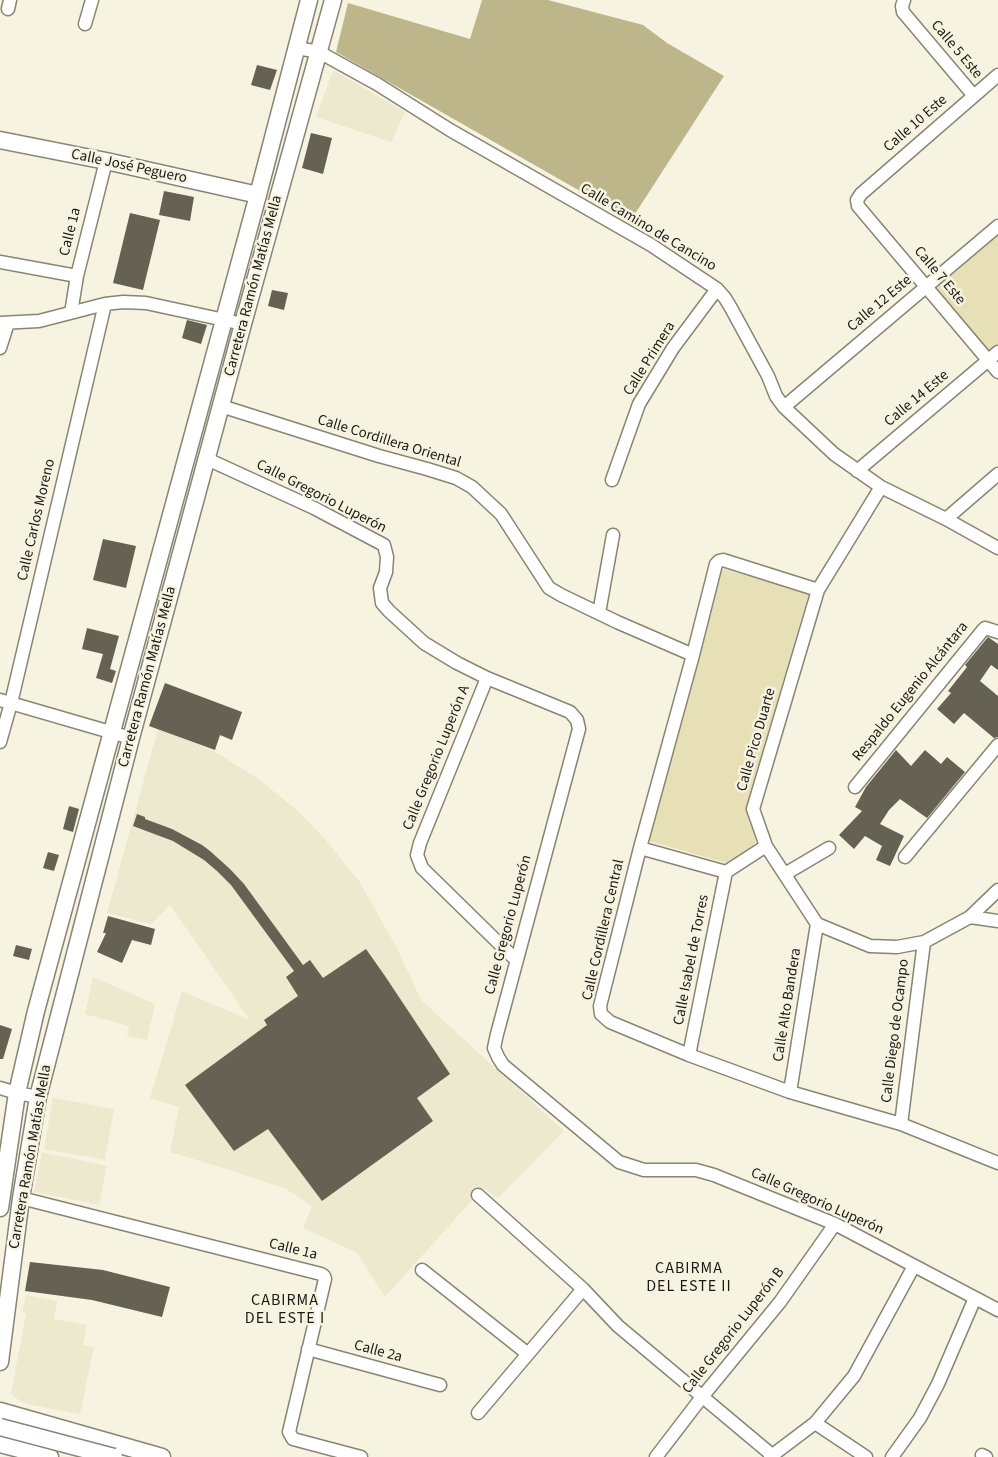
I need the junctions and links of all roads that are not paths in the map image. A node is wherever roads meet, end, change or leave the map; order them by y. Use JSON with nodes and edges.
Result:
{"nodes":[{"id":1,"x":92,"y":0,"type":"edge"},
{"id":2,"x":309,"y":0,"type":"edge"},
{"id":3,"x":333,"y":0,"type":"edge"},
{"id":4,"x":903,"y":0,"type":"edge"},
{"id":5,"x":85,"y":24,"type":"dead end"},
{"id":6,"x":297,"y":48,"type":"junction"},
{"id":7,"x":319,"y":52,"type":"junction"},
{"id":8,"x":998,"y":75,"type":"edge"},
{"id":9,"x":974,"y":96,"type":"junction"},
{"id":10,"x":0,"y":140,"type":"edge"},
{"id":11,"x":106,"y":161,"type":"junction"},
{"id":12,"x":258,"y":195,"type":"junction"},
{"id":13,"x":858,"y":200,"type":"joint"},
{"id":14,"x":998,"y":226,"type":"edge"},
{"id":15,"x":0,"y":262,"type":"edge"},
{"id":16,"x":77,"y":276,"type":"junction"},
{"id":17,"x":926,"y":286,"type":"junction"},
{"id":18,"x":717,"y":289,"type":"junction"},
{"id":19,"x":105,"y":304,"type":"junction"},
{"id":20,"x":71,"y":313,"type":"junction"},
{"id":21,"x":224,"y":320,"type":"junction"},
{"id":22,"x":4,"y":323,"type":"edge"},
{"id":23,"x":243,"y":324,"type":"junction"},
{"id":24,"x":0,"y":348,"type":"edge"},
{"id":25,"x":993,"y":357,"type":"edge"},
{"id":26,"x":998,"y":372,"type":"edge"},
{"id":27,"x":222,"y":406,"type":"junction"},
{"id":28,"x":784,"y":407,"type":"junction"},
{"id":29,"x":207,"y":459,"type":"junction"},
{"id":30,"x":857,"y":471,"type":"junction"},
{"id":31,"x":998,"y":474,"type":"edge"},
{"id":32,"x":612,"y":480,"type":"dead end"},
{"id":33,"x":881,"y":487,"type":"junction"},
{"id":34,"x":946,"y":519,"type":"junction"},
{"id":35,"x":613,"y":535,"type":"dead end"},
{"id":36,"x":998,"y":548,"type":"edge"},
{"id":37,"x":818,"y":590,"type":"junction"},
{"id":38,"x":599,"y":613,"type":"junction"},
{"id":39,"x":998,"y":632,"type":"edge"},
{"id":40,"x":693,"y":655,"type":"junction"},
{"id":41,"x":487,"y":678,"type":"junction"},
{"id":42,"x":5,"y":702,"type":"edge"},
{"id":43,"x":112,"y":732,"type":"junction"},
{"id":44,"x":131,"y":738,"type":"junction"},
{"id":45,"x":0,"y":742,"type":"edge"},
{"id":46,"x":998,"y":745,"type":"edge"},
{"id":47,"x":855,"y":787,"type":"dead end"},
{"id":48,"x":766,"y":846,"type":"junction"},
{"id":49,"x":640,"y":848,"type":"junction"},
{"id":50,"x":830,"y":848,"type":"dead end"},
{"id":51,"x":905,"y":857,"type":"dead end"},
{"id":52,"x":726,"y":872,"type":"junction"},
{"id":53,"x":785,"y":874,"type":"junction"},
{"id":54,"x":998,"y":890,"type":"edge"},
{"id":55,"x":970,"y":917,"type":"junction"},
{"id":56,"x":998,"y":921,"type":"edge"},
{"id":57,"x":817,"y":924,"type":"junction"},
{"id":58,"x":924,"y":942,"type":"junction"},
{"id":59,"x":516,"y":960,"type":"junction"},
{"id":60,"x":689,"y":1055,"type":"junction"},
{"id":61,"x":0,"y":1088,"type":"edge"},
{"id":62,"x":790,"y":1092,"type":"junction"},
{"id":63,"x":17,"y":1093,"type":"junction"},
{"id":64,"x":38,"y":1097,"type":"junction"},
{"id":65,"x":902,"y":1124,"type":"junction"},
{"id":66,"x":998,"y":1163,"type":"edge"},
{"id":67,"x":478,"y":1195,"type":"dead end"},
{"id":68,"x":21,"y":1198,"type":"junction"},
{"id":69,"x":0,"y":1208,"type":"edge"},
{"id":70,"x":835,"y":1224,"type":"junction"},
{"id":71,"x":914,"y":1266,"type":"junction"},
{"id":72,"x":422,"y":1270,"type":"dead end"},
{"id":73,"x":583,"y":1288,"type":"junction"},
{"id":74,"x":975,"y":1298,"type":"junction"},
{"id":75,"x":998,"y":1310,"type":"edge"},
{"id":76,"x":308,"y":1350,"type":"junction"},
{"id":77,"x":528,"y":1354,"type":"junction"},
{"id":78,"x":0,"y":1362,"type":"edge"},
{"id":79,"x":440,"y":1385,"type":"dead end"},
{"id":80,"x":702,"y":1397,"type":"junction"},
{"id":81,"x":0,"y":1411,"type":"edge"},
{"id":82,"x":478,"y":1413,"type":"dead end"},
{"id":83,"x":18,"y":1417,"type":"junction"},
{"id":84,"x":815,"y":1423,"type":"junction"},
{"id":85,"x":0,"y":1427,"type":"edge"},
{"id":86,"x":0,"y":1435,"type":"edge"},
{"id":87,"x":0,"y":1444,"type":"edge"},
{"id":88,"x":771,"y":1456,"type":"edge"},
{"id":89,"x":50,"y":1457,"type":"edge"},
{"id":90,"x":114,"y":1457,"type":"edge"},
{"id":91,"x":162,"y":1457,"type":"edge"},
{"id":92,"x":361,"y":1457,"type":"edge"},
{"id":93,"x":656,"y":1457,"type":"edge"},
{"id":94,"x":866,"y":1457,"type":"edge"},
{"id":95,"x":892,"y":1457,"type":"edge"}],
"edges":[{"from":1,"to":5,"type":"street"},
{"from":2,"to":6,"type":"main road","name":"Carretera Ramón Matías Mella"},
{"from":3,"to":7,"type":"main road","name":"Carretera Ramón Matías Mella"},
{"from":4,"to":9,"type":"street","name":"Calle 5 Este"},
{"from":6,"to":7,"type":"street","name":"Calle Camino de Cancino"},
{"from":6,"to":12,"type":"main road","name":"Carretera Ramón Matías Mella"},
{"from":7,"to":18,"type":"street","name":"Calle Camino de Cancino"},
{"from":7,"to":23,"type":"main road","name":"Carretera Ramón Matías Mella"},
{"from":8,"to":9,"type":"street","name":"Calle 10 Este"},
{"from":9,"to":13,"type":"street","name":"Calle 10 Este"},
{"from":10,"to":11,"type":"main road","name":"Calle José Peguero"},
{"from":11,"to":12,"type":"main road","name":"Calle José Peguero"},
{"from":11,"to":16,"type":"street","name":"Calle 1a"},
{"from":12,"to":21,"type":"main road","name":"Carretera Ramón Matías Mella"},
{"from":13,"to":17,"type":"street","name":"Calle 7 Este"},
{"from":14,"to":17,"type":"street","name":"Calle 12 Este"},
{"from":15,"to":16,"type":"street"},
{"from":16,"to":20,"type":"street","name":"Calle 1a"},
{"from":17,"to":25,"type":"street","name":"Calle 7 Este"},
{"from":17,"to":28,"type":"street","name":"Calle 12 Este"},
{"from":18,"to":28,"type":"street","name":"Calle Camino de Cancino"},
{"from":18,"to":32,"type":"street","name":"Calle Primera"},
{"from":19,"to":20,"type":"street"},
{"from":19,"to":21,"type":"street"},
{"from":19,"to":42,"type":"street","name":"Calle Carlos Moreno"},
{"from":20,"to":22,"type":"street"},
{"from":21,"to":23,"type":"street"},
{"from":21,"to":43,"type":"main road","name":"Carretera Ramón Matías Mella"},
{"from":22,"to":24,"type":"street"},
{"from":23,"to":27,"type":"main road","name":"Carretera Ramón Matías Mella"},
{"from":25,"to":26,"type":"street","name":"Calle 7 Este"},
{"from":25,"to":30,"type":"street","name":"Calle 14 Este"},
{"from":27,"to":29,"type":"main road","name":"Carretera Ramón Matías Mella"},
{"from":27,"to":38,"type":"street","name":"Calle Cordillera Oriental"},
{"from":28,"to":30,"type":"street","name":"Calle Camino de Cancino"},
{"from":29,"to":41,"type":"street","name":"Calle Gregorio Luperón"},
{"from":29,"to":44,"type":"main road","name":"Carretera Ramón Matías Mella"},
{"from":30,"to":33,"type":"street","name":"Calle Camino de Cancino"},
{"from":31,"to":34,"type":"street"},
{"from":33,"to":34,"type":"street","name":"Calle Camino de Cancino"},
{"from":33,"to":37,"type":"street","name":"Calle Pico Duarte"},
{"from":34,"to":36,"type":"street","name":"Calle Camino de Cancino"},
{"from":35,"to":38,"type":"street"},
{"from":37,"to":40,"type":"street","name":"Calle Cordillera Central"},
{"from":37,"to":48,"type":"street","name":"Calle Pico Duarte"},
{"from":38,"to":40,"type":"street","name":"Calle Cordillera Oriental"},
{"from":39,"to":47,"type":"street","name":"Respaldo Eugenio Alcántara"},
{"from":40,"to":49,"type":"street","name":"Calle Cordillera Central"},
{"from":41,"to":59,"type":"street","name":"Calle Gregorio Luperón A"},
{"from":41,"to":59,"type":"street","name":"Calle Gregorio Luperón"},
{"from":42,"to":43,"type":"street"},
{"from":42,"to":45,"type":"street","name":"Calle Carlos Moreno"},
{"from":43,"to":44,"type":"street"},
{"from":43,"to":63,"type":"main road","name":"Carretera Ramón Matías Mella"},
{"from":44,"to":64,"type":"main road","name":"Carretera Ramón Matías Mella"},
{"from":46,"to":51,"type":"street"},
{"from":48,"to":52,"type":"street"},
{"from":48,"to":53,"type":"street","name":"Calle Pico Duarte"},
{"from":49,"to":52,"type":"street"},
{"from":49,"to":60,"type":"street","name":"Calle Cordillera Central"},
{"from":50,"to":53,"type":"street"},
{"from":52,"to":60,"type":"street","name":"Calle Isabel de Torres"},
{"from":53,"to":57,"type":"street","name":"Calle Pico Duarte"},
{"from":54,"to":55,"type":"street"},
{"from":55,"to":56,"type":"street"},
{"from":55,"to":58,"type":"street"},
{"from":57,"to":58,"type":"street"},
{"from":57,"to":62,"type":"street","name":"Calle Alto Bandera"},
{"from":58,"to":65,"type":"street","name":"Calle Diego de Ocampo"},
{"from":59,"to":70,"type":"street","name":"Calle Gregorio Luperón"},
{"from":60,"to":62,"type":"street","name":"Calle Cordillera Central"},
{"from":61,"to":63,"type":"street"},
{"from":62,"to":65,"type":"street","name":"Calle Cordillera Central"},
{"from":63,"to":64,"type":"street"},
{"from":63,"to":69,"type":"main road","name":"Carretera Ramón Matías Mella"},
{"from":64,"to":68,"type":"main road","name":"Carretera Ramón Matías Mella"},
{"from":65,"to":66,"type":"street","name":"Calle Cordillera Central"},
{"from":67,"to":73,"type":"street"},
{"from":68,"to":76,"type":"street","name":"Calle 1a"},
{"from":68,"to":78,"type":"main road","name":"Carretera Ramón Matías Mella"},
{"from":70,"to":71,"type":"street","name":"Calle Gregorio Luperón"},
{"from":70,"to":80,"type":"street","name":"Calle Gregorio Luperón B"},
{"from":71,"to":74,"type":"street","name":"Calle Gregorio Luperón"},
{"from":71,"to":84,"type":"street"},
{"from":72,"to":77,"type":"street"},
{"from":73,"to":77,"type":"street"},
{"from":73,"to":80,"type":"street"},
{"from":74,"to":75,"type":"street","name":"Calle Gregorio Luperón"},
{"from":74,"to":95,"type":"street"},
{"from":76,"to":79,"type":"street","name":"Calle 2a"},
{"from":76,"to":92,"type":"street","name":"Calle 1a"},
{"from":77,"to":82,"type":"street"},
{"from":80,"to":88,"type":"street"},
{"from":80,"to":93,"type":"street","name":"Calle Gregorio Luperón B"},
{"from":81,"to":83,"type":"main road"},
{"from":83,"to":86,"type":"main road"},
{"from":83,"to":91,"type":"main road"},
{"from":84,"to":88,"type":"street"},
{"from":84,"to":94,"type":"street"},
{"from":85,"to":90,"type":"main road","bridge":true},
{"from":87,"to":89,"type":"main road"}]}
